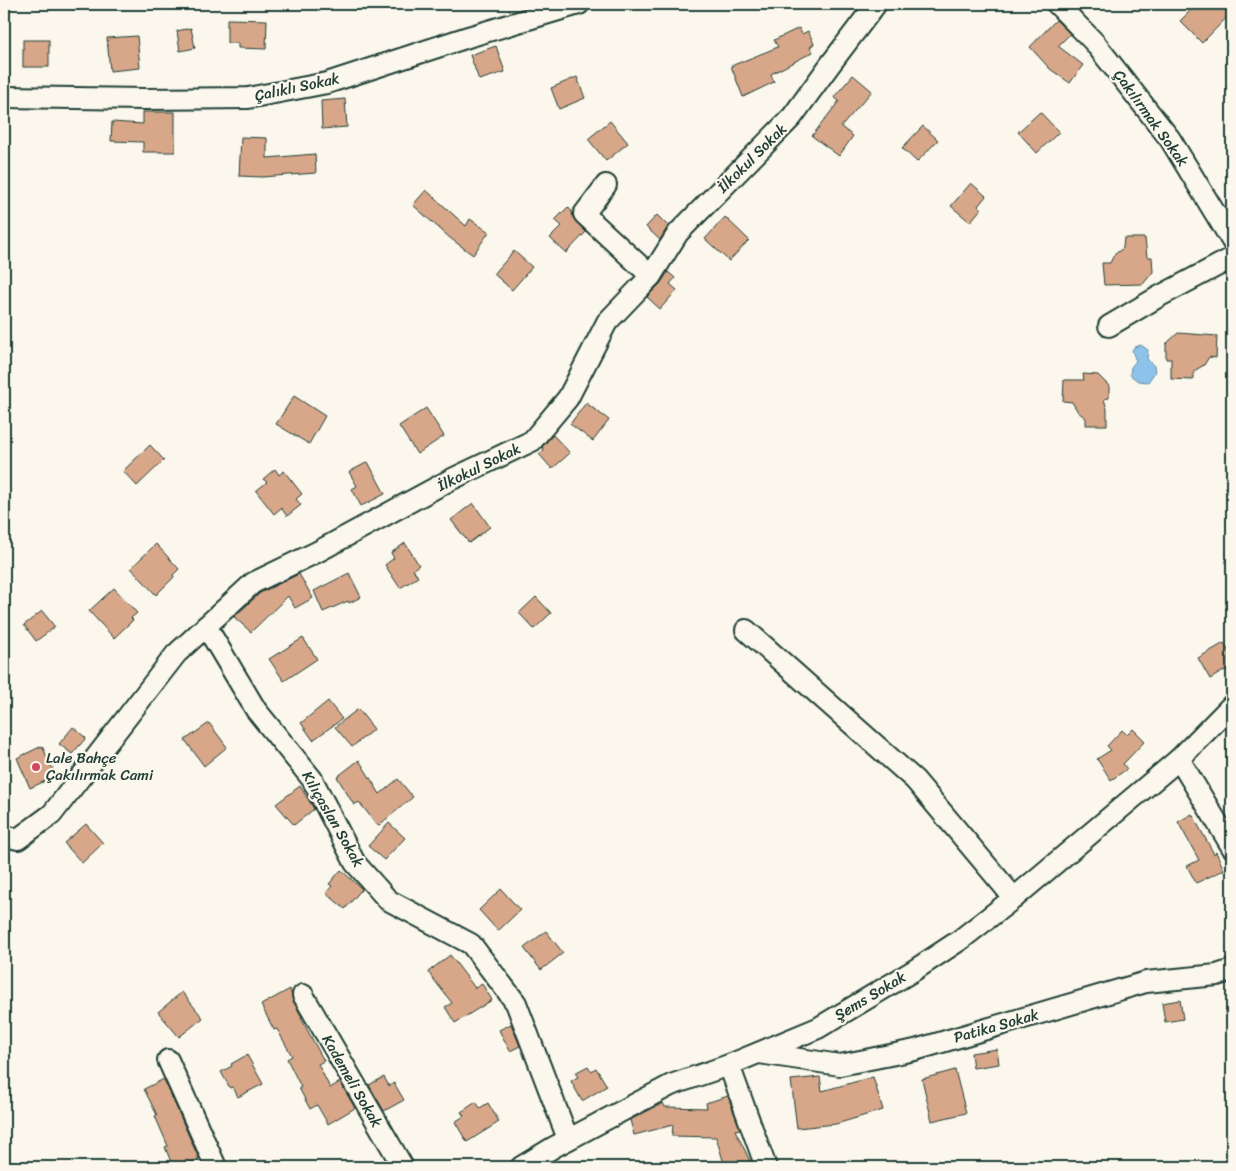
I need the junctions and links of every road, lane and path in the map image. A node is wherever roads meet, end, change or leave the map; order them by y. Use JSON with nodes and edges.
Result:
{"nodes":[{"id":1,"x":579,"y":4,"type":"edge"},
{"id":2,"x":876,"y":4,"type":"edge"},
{"id":3,"x":1056,"y":4,"type":"edge"},
{"id":4,"x":4,"y":97,"type":"edge"},
{"id":5,"x":606,"y":185,"type":"dead end"},
{"id":6,"x":1232,"y":241,"type":"edge"},
{"id":7,"x":1232,"y":258,"type":"edge"},
{"id":8,"x":651,"y":276,"type":"junction"},
{"id":9,"x":1109,"y":326,"type":"dead end"},
{"id":10,"x":206,"y":626,"type":"junction"},
{"id":11,"x":746,"y":630,"type":"dead end"},
{"id":12,"x":1232,"y":704,"type":"edge"},
{"id":13,"x":1179,"y":759,"type":"junction"},
{"id":14,"x":4,"y":836,"type":"edge"},
{"id":15,"x":1232,"y":847,"type":"edge"},
{"id":16,"x":1014,"y":898,"type":"junction"},
{"id":17,"x":1232,"y":970,"type":"edge"},
{"id":18,"x":303,"y":995,"type":"dead end"},
{"id":19,"x":759,"y":1053,"type":"junction"},
{"id":20,"x":168,"y":1060,"type":"dead end"},
{"id":21,"x":729,"y":1065,"type":"junction"},
{"id":22,"x":568,"y":1139,"type":"junction"},
{"id":23,"x":216,"y":1167,"type":"edge"},
{"id":24,"x":403,"y":1167,"type":"edge"},
{"id":25,"x":521,"y":1167,"type":"edge"},
{"id":26,"x":766,"y":1167,"type":"edge"}],
"edges":[{"from":1,"to":4,"type":"street","name":"Çalıklı Sokak"},
{"from":2,"to":8,"type":"street","name":"İlkokul Sokak"},
{"from":3,"to":6,"type":"street","name":"Çakılırmak Sokak"},
{"from":5,"to":8,"type":"street"},
{"from":7,"to":9,"type":"street"},
{"from":8,"to":10,"type":"street","name":"İlkokul Sokak"},
{"from":10,"to":14,"type":"street","name":"İlkokul Sokak"},
{"from":10,"to":22,"type":"street","name":"Kılıçaslan Sokak"},
{"from":11,"to":16,"type":"street"},
{"from":12,"to":13,"type":"street","name":"Şems Sokak"},
{"from":13,"to":15,"type":"street"},
{"from":13,"to":16,"type":"street","name":"Şems Sokak"},
{"from":16,"to":19,"type":"street","name":"Şems Sokak"},
{"from":17,"to":19,"type":"street","name":"Patika Sokak"},
{"from":18,"to":24,"type":"street","name":"Kademeli Sokak"},
{"from":19,"to":21,"type":"street","name":"Şems Sokak"},
{"from":20,"to":23,"type":"street"},
{"from":21,"to":22,"type":"street","name":"Şems Sokak"},
{"from":21,"to":26,"type":"street"},
{"from":22,"to":25,"type":"street","name":"Şems Sokak"}]}
